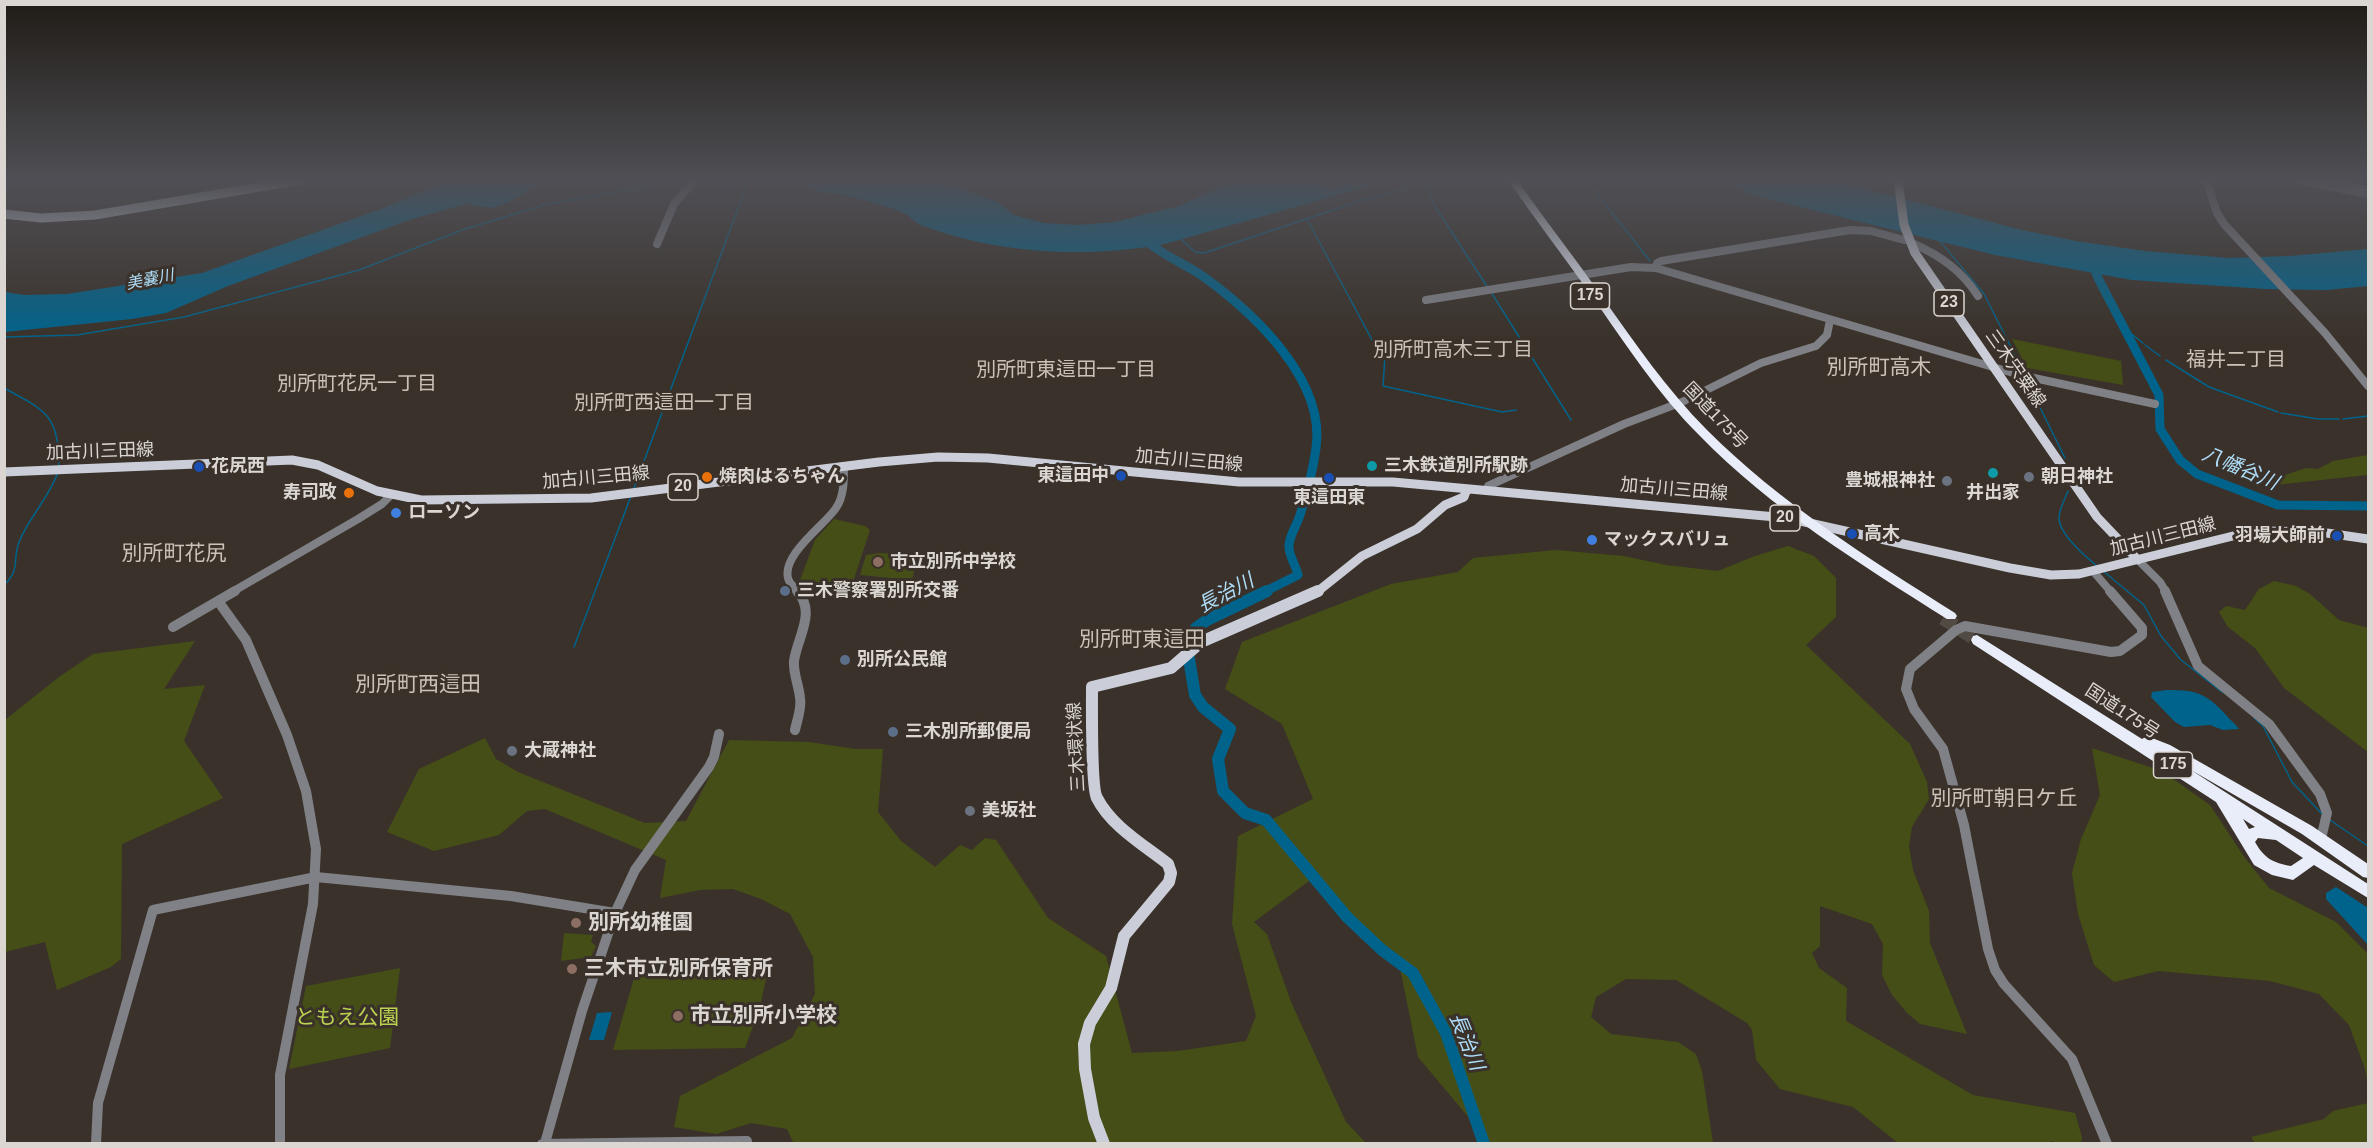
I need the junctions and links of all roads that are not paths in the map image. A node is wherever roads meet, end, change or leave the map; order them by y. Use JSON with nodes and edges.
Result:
{"nodes":[{"id":1,"x":661,"y":234,"type":"edge"},
{"id":2,"x":1548,"y":234,"type":"edge"},
{"id":3,"x":1828,"y":234,"type":"edge"},
{"id":4,"x":1883,"y":234,"type":"edge"},
{"id":5,"x":1904,"y":234,"type":"edge"},
{"id":6,"x":2233,"y":234,"type":"edge"},
{"id":7,"x":1905,"y":238,"type":"junction"},
{"id":8,"x":657,"y":244,"type":"dead end"},
{"id":9,"x":1914,"y":244,"type":"dead end"},
{"id":10,"x":1656,"y":268,"type":"junction"},
{"id":11,"x":1578,"y":275,"type":"junction"},
{"id":12,"x":1978,"y":296,"type":"dead end"},
{"id":13,"x":1426,"y":300,"type":"dead end"},
{"id":14,"x":1830,"y":320,"type":"junction"},
{"id":15,"x":1994,"y":368,"type":"junction"},
{"id":16,"x":2368,"y":386,"type":"edge"},
{"id":17,"x":2155,"y":404,"type":"dead end"},
{"id":18,"x":844,"y":467,"type":"junction"},
{"id":19,"x":4,"y":472,"type":"edge"},
{"id":20,"x":1467,"y":489,"type":"junction"},
{"id":21,"x":1487,"y":491,"type":"junction"},
{"id":22,"x":391,"y":495,"type":"junction"},
{"id":23,"x":2368,"y":539,"type":"edge"},
{"id":24,"x":2138,"y":560,"type":"junction"},
{"id":25,"x":2098,"y":570,"type":"junction"},
{"id":26,"x":218,"y":601,"type":"junction"},
{"id":27,"x":1947,"y":617,"type":"tunnel mouth"},
{"id":28,"x":173,"y":627,"type":"dead end"},
{"id":29,"x":795,"y":730,"type":"dead end"},
{"id":30,"x":719,"y":734,"type":"dead end"},
{"id":31,"x":2147,"y":742,"type":"junction"},
{"id":32,"x":2178,"y":769,"type":"junction"},
{"id":33,"x":2280,"y":835,"type":"junction"},
{"id":34,"x":2319,"y":842,"type":"junction"},
{"id":35,"x":2247,"y":843,"type":"junction"},
{"id":36,"x":2309,"y":861,"type":"dead end"},
{"id":37,"x":2368,"y":872,"type":"edge"},
{"id":38,"x":316,"y":877,"type":"junction"},
{"id":39,"x":2368,"y":884,"type":"edge"},
{"id":40,"x":2368,"y":892,"type":"edge"},
{"id":41,"x":615,"y":913,"type":"junction"},
{"id":42,"x":96,"y":1143,"type":"edge"},
{"id":43,"x":280,"y":1143,"type":"edge"},
{"id":44,"x":543,"y":1143,"type":"edge"},
{"id":45,"x":747,"y":1143,"type":"edge"},
{"id":46,"x":1104,"y":1143,"type":"edge"},
{"id":47,"x":2107,"y":1143,"type":"edge"}],
"edges":[{"from":1,"to":8,"type":"street"},
{"from":2,"to":11,"type":"highway","name":"国道175号","number":"175"},
{"from":3,"to":10,"type":"street"},
{"from":4,"to":7,"type":"street"},
{"from":5,"to":7,"type":"main road","name":"三木宍粟線","number":"23"},
{"from":6,"to":16,"type":"street"},
{"from":7,"to":15,"type":"main road","name":"三木宍粟線","number":"23"},
{"from":9,"to":12,"type":"street"},
{"from":10,"to":11,"type":"street"},
{"from":10,"to":14,"type":"street"},
{"from":11,"to":13,"type":"street"},
{"from":11,"to":27,"type":"highway","name":"国道175号","number":"175"},
{"from":14,"to":15,"type":"street"},
{"from":14,"to":21,"type":"street"},
{"from":15,"to":17,"type":"street"},
{"from":15,"to":24,"type":"main road","name":"三木宍粟線","number":"23"},
{"from":18,"to":20,"type":"main road","name":"加古川三田線","number":"20"},
{"from":18,"to":22,"type":"main road","name":"加古川三田線","number":"20"},
{"from":18,"to":29,"type":"street"},
{"from":19,"to":22,"type":"main road","name":"加古川三田線","number":"20"},
{"from":20,"to":21,"type":"main road","name":"加古川三田線","number":"20"},
{"from":20,"to":46,"type":"main road","name":"三木環状線"},
{"from":21,"to":25,"type":"main road","name":"加古川三田線","number":"20"},
{"from":22,"to":26,"type":"street"},
{"from":23,"to":24,"type":"main road","name":"加古川三田線","number":"20"},
{"from":24,"to":25,"type":"main road","name":"加古川三田線","number":"20"},
{"from":24,"to":34,"type":"street"},
{"from":25,"to":47,"type":"street"},
{"from":26,"to":28,"type":"street"},
{"from":26,"to":38,"type":"street"},
{"from":30,"to":41,"type":"street"},
{"from":31,"to":32,"type":"highway","name":"国道175号","number":"175"},
{"from":31,"to":34,"type":"highway"},
{"from":31,"to":39,"type":"highway","name":"国道175号","number":"175"},
{"from":32,"to":33,"type":"highway","name":"国道175号","number":"175"},
{"from":32,"to":35,"type":"highway"},
{"from":33,"to":35,"type":"highway"},
{"from":33,"to":40,"type":"highway","name":"国道175号","number":"175"},
{"from":34,"to":37,"type":"highway"},
{"from":35,"to":36,"type":"highway"},
{"from":38,"to":41,"type":"street"},
{"from":38,"to":42,"type":"street"},
{"from":38,"to":43,"type":"street"},
{"from":41,"to":44,"type":"street"},
{"from":44,"to":45,"type":"street"}]}
